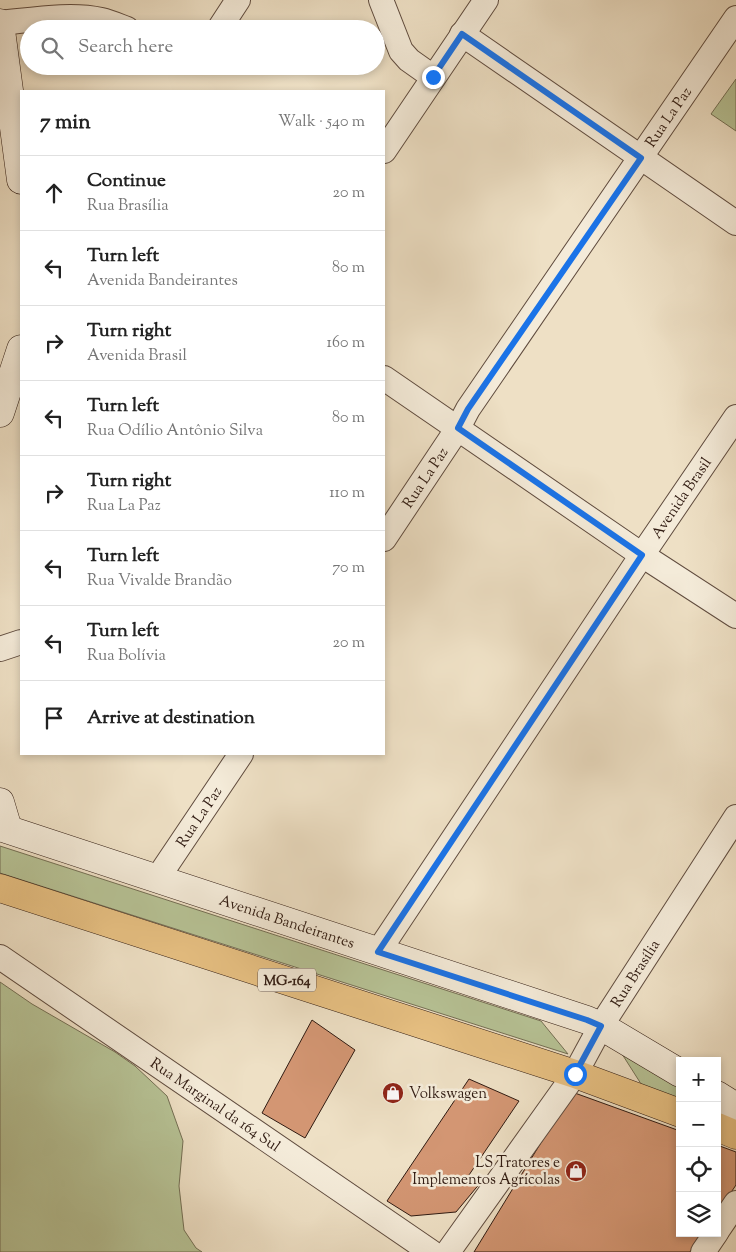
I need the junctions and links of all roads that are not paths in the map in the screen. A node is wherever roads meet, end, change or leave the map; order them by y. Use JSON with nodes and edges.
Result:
{"nodes":[{"id":1,"x":238,"y":0,"type":"edge"},
{"id":2,"x":381,"y":0,"type":"edge"},
{"id":3,"x":486,"y":0,"type":"edge"},
{"id":4,"x":736,"y":18,"type":"edge"},
{"id":5,"x":26,"y":20,"type":"edge"},
{"id":6,"x":101,"y":20,"type":"edge"},
{"id":7,"x":225,"y":20,"type":"edge"},
{"id":8,"x":20,"y":21,"type":"edge"},
{"id":9,"x":0,"y":23,"type":"edge"},
{"id":10,"x":462,"y":34,"type":"junction"},
{"id":11,"x":433,"y":77,"type":"junction"},
{"id":12,"x":385,"y":150,"type":"edge"},
{"id":13,"x":9,"y":151,"type":"edge"},
{"id":14,"x":641,"y":158,"type":"junction"},
{"id":15,"x":20,"y":178,"type":"edge"},
{"id":16,"x":736,"y":223,"type":"edge"},
{"id":17,"x":20,"y":352,"type":"edge"},
{"id":18,"x":385,"y":379,"type":"edge"},
{"id":19,"x":0,"y":413,"type":"edge"},
{"id":20,"x":736,"y":417,"type":"edge"},
{"id":21,"x":458,"y":428,"type":"junction"},
{"id":22,"x":385,"y":538,"type":"edge"},
{"id":23,"x":642,"y":555,"type":"junction"},
{"id":24,"x":736,"y":616,"type":"edge"},
{"id":25,"x":20,"y":642,"type":"edge"},
{"id":26,"x":0,"y":648,"type":"edge"},
{"id":27,"x":240,"y":755,"type":"edge"},
{"id":28,"x":0,"y":802,"type":"edge"},
{"id":29,"x":736,"y":817,"type":"edge"},
{"id":30,"x":4,"y":828,"type":"edge"},
{"id":31,"x":157,"y":879,"type":"junction"},
{"id":32,"x":0,"y":888,"type":"edge"},
{"id":33,"x":378,"y":952,"type":"junction"},
{"id":34,"x":0,"y":958,"type":"edge"},
{"id":35,"x":601,"y":1026,"type":"junction"},
{"id":36,"x":676,"y":1071,"type":"edge"},
{"id":37,"x":575,"y":1074,"type":"junction"},
{"id":38,"x":721,"y":1098,"type":"edge"},
{"id":39,"x":736,"y":1107,"type":"edge"},
{"id":40,"x":676,"y":1112,"type":"edge"},
{"id":41,"x":721,"y":1129,"type":"edge"},
{"id":42,"x":736,"y":1134,"type":"edge"},
{"id":43,"x":736,"y":1203,"type":"edge"},
{"id":44,"x":721,"y":1226,"type":"edge"},
{"id":45,"x":714,"y":1237,"type":"edge"},
{"id":46,"x":431,"y":1252,"type":"edge"},
{"id":47,"x":448,"y":1252,"type":"edge"},
{"id":48,"x":703,"y":1252,"type":"edge"}],
"edges":[{"from":1,"to":7,"type":"street"},
{"from":2,"to":11,"type":"street"},
{"from":3,"to":10,"type":"street"},
{"from":4,"to":14,"type":"street","name":"Rua La Paz"},
{"from":5,"to":6,"type":"street"},
{"from":8,"to":9,"type":"street"},
{"from":9,"to":13,"type":"street"},
{"from":10,"to":11,"type":"street"},
{"from":10,"to":14,"type":"street"},
{"from":11,"to":12,"type":"street"},
{"from":13,"to":15,"type":"street"},
{"from":14,"to":16,"type":"street"},
{"from":14,"to":21,"type":"street","name":"Rua La Paz"},
{"from":17,"to":19,"type":"street"},
{"from":18,"to":21,"type":"street"},
{"from":20,"to":23,"type":"street","name":"Avenida Brasil"},
{"from":21,"to":22,"type":"street","name":"Rua La Paz"},
{"from":21,"to":23,"type":"street"},
{"from":23,"to":24,"type":"street"},
{"from":23,"to":33,"type":"street","name":"Avenida Brasil"},
{"from":25,"to":26,"type":"street"},
{"from":27,"to":31,"type":"street","name":"Rua La Paz"},
{"from":28,"to":30,"type":"street"},
{"from":29,"to":35,"type":"street","name":"Rua Brasília"},
{"from":30,"to":31,"type":"street","name":"Avenida Bandeirantes"},
{"from":31,"to":33,"type":"street","name":"Avenida Bandeirantes"},
{"from":32,"to":37,"type":"main road","number":"MG-164"},
{"from":33,"to":35,"type":"street","name":"Avenida Bandeirantes"},
{"from":34,"to":46,"type":"street","name":"Rua Marginal da 164 Sul"},
{"from":35,"to":36,"type":"street","name":"Avenida Bandeirantes"},
{"from":35,"to":37,"type":"street","name":"Rua Brasília"},
{"from":37,"to":40,"type":"main road","number":"MG-164"},
{"from":37,"to":47,"type":"street","name":"Rua Brasília"},
{"from":38,"to":39,"type":"street"},
{"from":41,"to":42,"type":"main road"},
{"from":43,"to":44,"type":"street"},
{"from":45,"to":48,"type":"street"}]}
